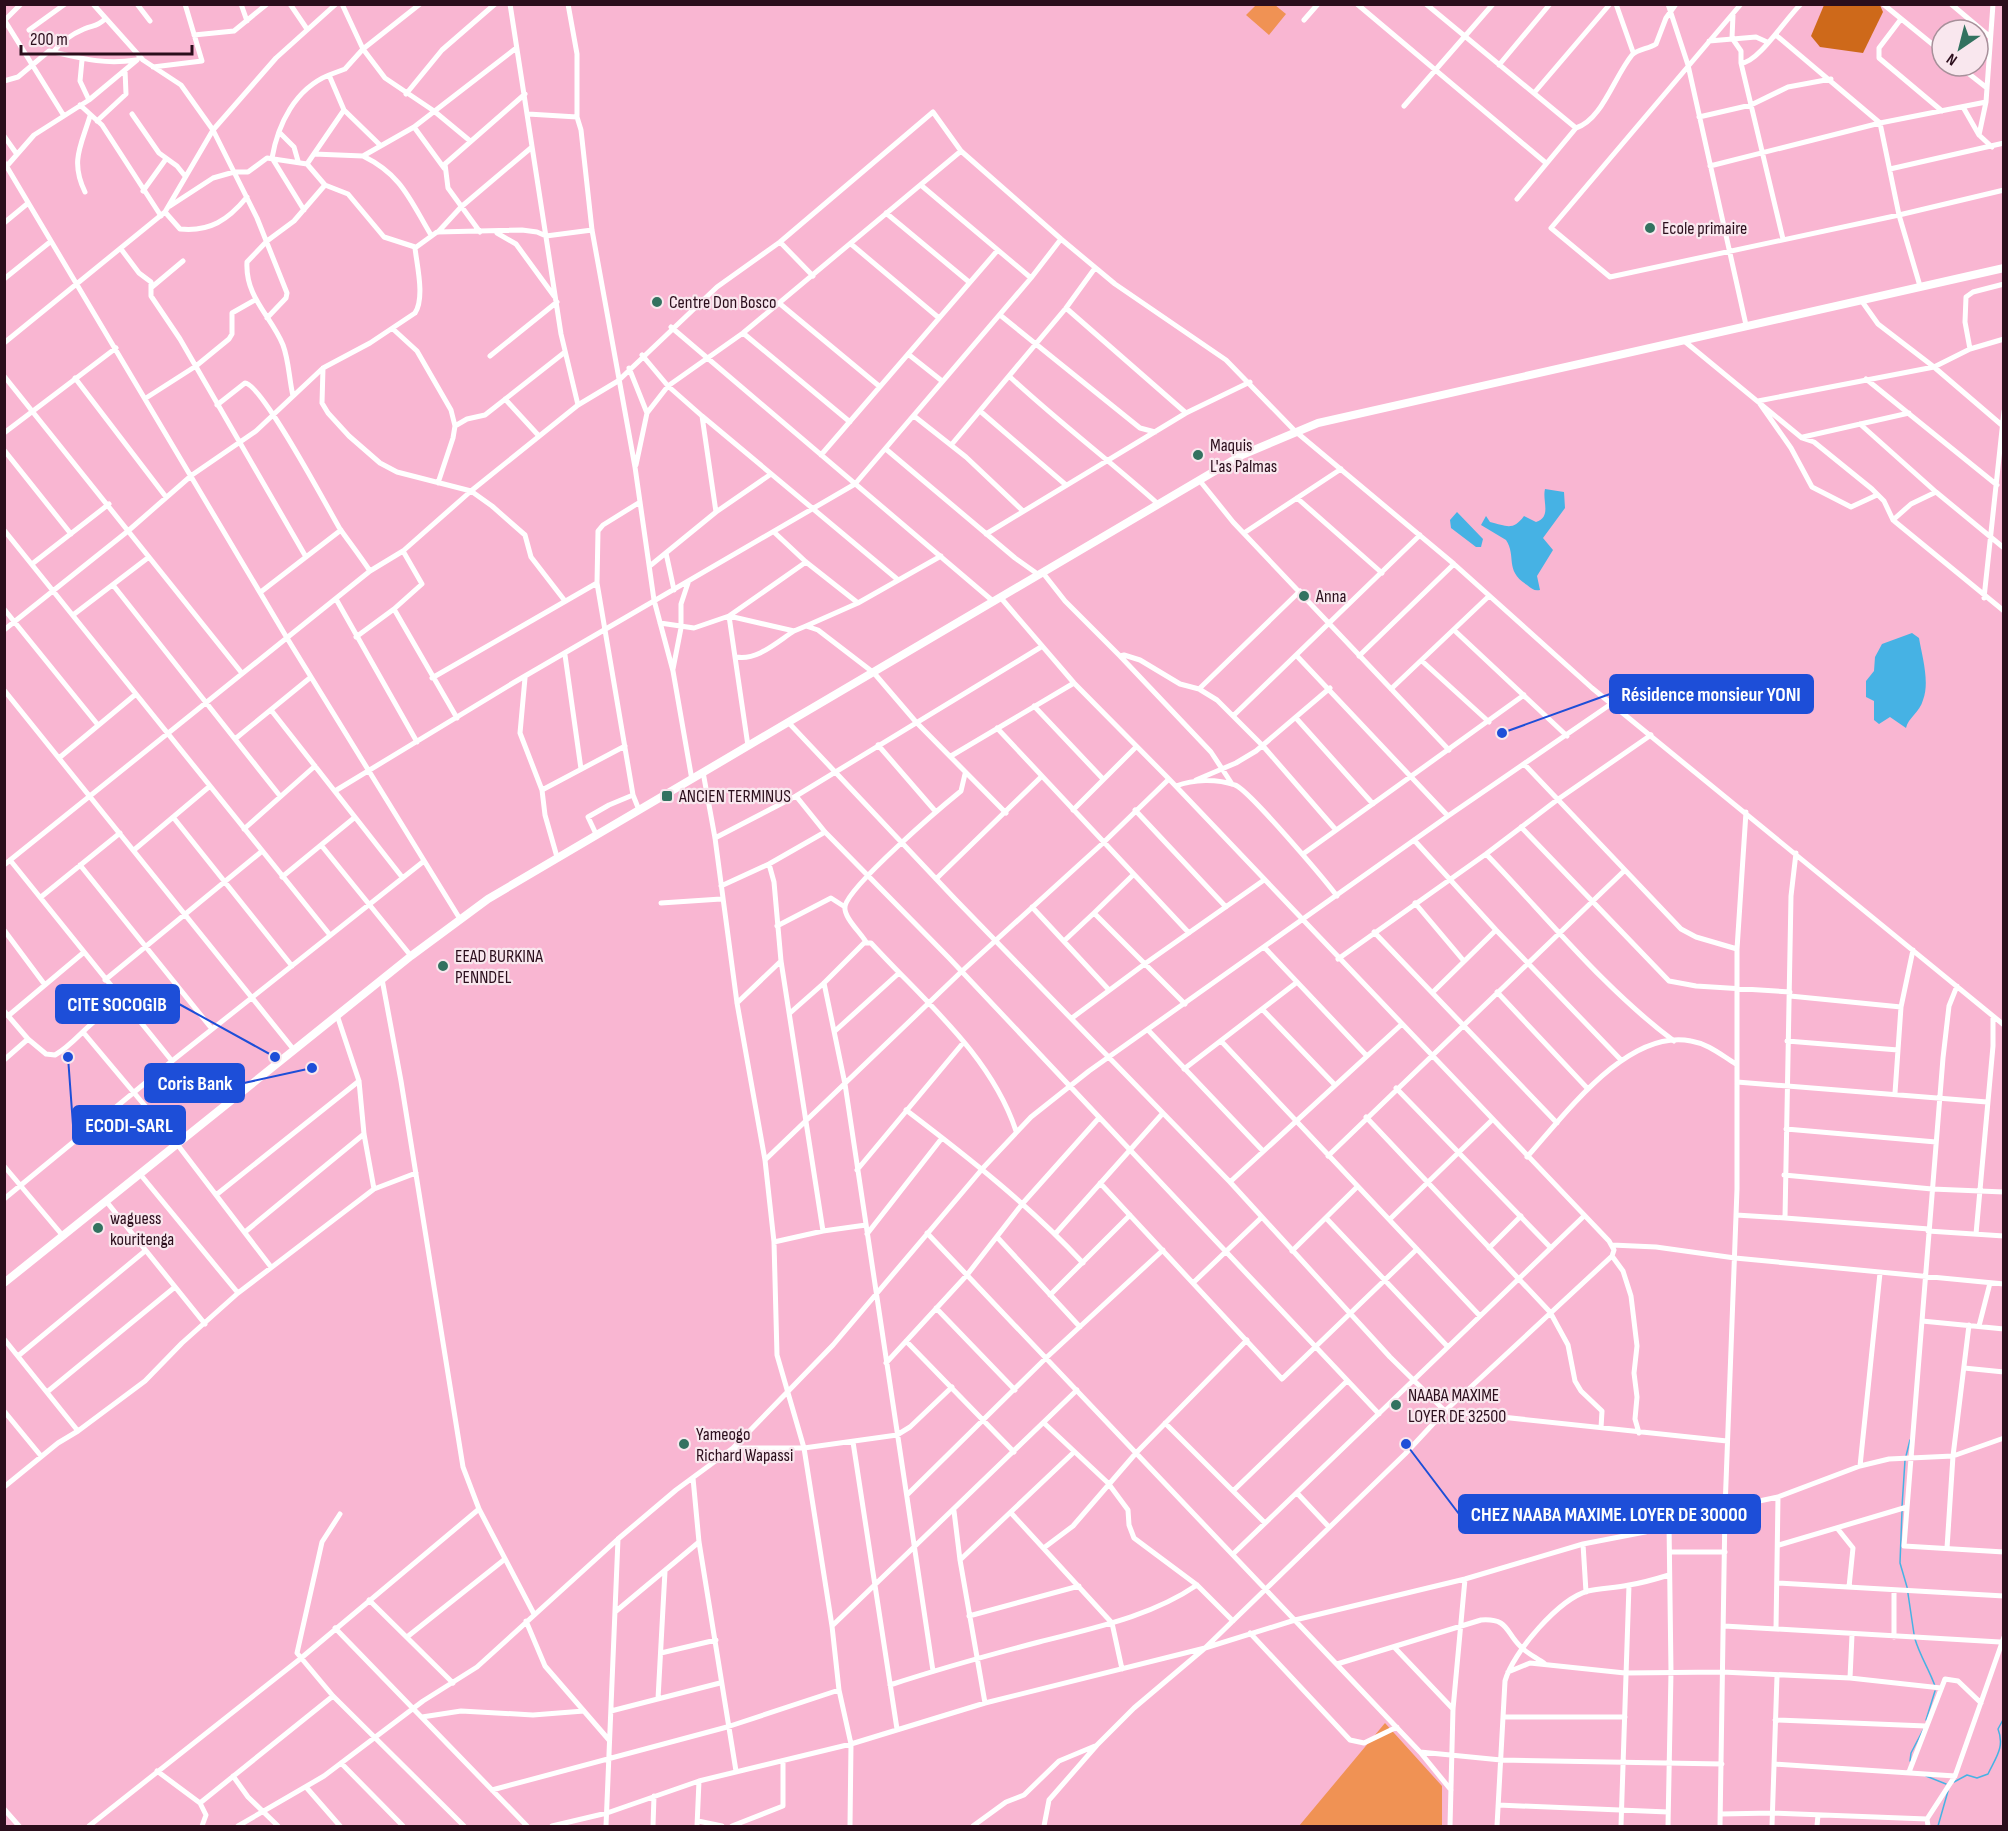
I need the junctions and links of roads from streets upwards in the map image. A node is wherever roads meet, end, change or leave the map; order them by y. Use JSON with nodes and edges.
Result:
{"nodes":[{"id":1,"x":21,"y":4,"type":"edge"},
{"id":2,"x":65,"y":4,"type":"edge"},
{"id":3,"x":102,"y":4,"type":"edge"},
{"id":4,"x":137,"y":4,"type":"edge"},
{"id":5,"x":185,"y":4,"type":"edge"},
{"id":6,"x":241,"y":4,"type":"edge"},
{"id":7,"x":267,"y":4,"type":"edge"},
{"id":8,"x":290,"y":4,"type":"edge"},
{"id":9,"x":336,"y":4,"type":"edge"},
{"id":10,"x":342,"y":4,"type":"edge"},
{"id":11,"x":420,"y":4,"type":"edge"},
{"id":12,"x":495,"y":4,"type":"edge"},
{"id":13,"x":510,"y":4,"type":"edge"},
{"id":14,"x":568,"y":4,"type":"edge"},
{"id":15,"x":1318,"y":4,"type":"edge"},
{"id":16,"x":1357,"y":4,"type":"edge"},
{"id":17,"x":1426,"y":4,"type":"edge"},
{"id":18,"x":1493,"y":4,"type":"edge"},
{"id":19,"x":1550,"y":4,"type":"edge"},
{"id":20,"x":1610,"y":4,"type":"edge"},
{"id":21,"x":1616,"y":4,"type":"edge"},
{"id":22,"x":1668,"y":4,"type":"edge"},
{"id":23,"x":1677,"y":4,"type":"edge"},
{"id":24,"x":1801,"y":4,"type":"edge"},
{"id":25,"x":1883,"y":4,"type":"edge"},
{"id":26,"x":1951,"y":4,"type":"edge"},
{"id":27,"x":1993,"y":4,"type":"edge"},
{"id":28,"x":95,"y":7,"type":"edge"},
{"id":29,"x":1736,"y":8,"type":"edge"},
{"id":30,"x":1670,"y":14,"type":"junction"},
{"id":31,"x":1968,"y":18,"type":"edge"},
{"id":32,"x":105,"y":19,"type":"junction"},
{"id":33,"x":1304,"y":20,"type":"dead end"},
{"id":34,"x":1901,"y":20,"type":"junction"},
{"id":35,"x":5,"y":21,"type":"edge"},
{"id":36,"x":150,"y":21,"type":"dead end"},
{"id":37,"x":247,"y":21,"type":"junction"},
{"id":38,"x":1990,"y":28,"type":"edge"},
{"id":39,"x":307,"y":29,"type":"junction"},
{"id":40,"x":29,"y":30,"type":"dead end"},
{"id":41,"x":194,"y":35,"type":"junction"},
{"id":42,"x":1776,"y":35,"type":"junction"},
{"id":43,"x":1466,"y":37,"type":"junction"},
{"id":44,"x":1732,"y":38,"type":"junction"},
{"id":45,"x":1709,"y":41,"type":"junction"},
{"id":46,"x":1767,"y":42,"type":"junction"},
{"id":47,"x":1930,"y":43,"type":"edge"},
{"id":48,"x":363,"y":49,"type":"junction"},
{"id":49,"x":515,"y":49,"type":"junction"},
{"id":50,"x":53,"y":52,"type":"junction"},
{"id":51,"x":1634,"y":52,"type":"junction"},
{"id":52,"x":82,"y":60,"type":"junction"},
{"id":53,"x":140,"y":60,"type":"junction"},
{"id":54,"x":1741,"y":63,"type":"junction"},
{"id":55,"x":32,"y":64,"type":"junction"},
{"id":56,"x":1500,"y":64,"type":"junction"},
{"id":57,"x":1688,"y":65,"type":"junction"},
{"id":58,"x":153,"y":67,"type":"junction"},
{"id":59,"x":125,"y":69,"type":"junction"},
{"id":60,"x":1436,"y":70,"type":"junction"},
{"id":61,"x":328,"y":75,"type":"junction"},
{"id":62,"x":1974,"y":78,"type":"edge"},
{"id":63,"x":1987,"y":78,"type":"edge"},
{"id":64,"x":1831,"y":79,"type":"junction"},
{"id":65,"x":4,"y":81,"type":"edge"},
{"id":66,"x":1987,"y":88,"type":"junction"},
{"id":67,"x":1534,"y":93,"type":"junction"},
{"id":68,"x":406,"y":94,"type":"junction"},
{"id":69,"x":525,"y":94,"type":"junction"},
{"id":70,"x":88,"y":100,"type":"junction"},
{"id":71,"x":1986,"y":102,"type":"junction"},
{"id":72,"x":80,"y":105,"type":"junction"},
{"id":73,"x":1404,"y":105,"type":"dead end"},
{"id":74,"x":1751,"y":105,"type":"junction"},
{"id":75,"x":1963,"y":107,"type":"junction"},
{"id":76,"x":344,"y":110,"type":"junction"},
{"id":77,"x":434,"y":111,"type":"junction"},
{"id":78,"x":1942,"y":111,"type":"junction"},
{"id":79,"x":132,"y":114,"type":"dead end"},
{"id":80,"x":528,"y":114,"type":"junction"},
{"id":81,"x":64,"y":116,"type":"junction"},
{"id":82,"x":90,"y":116,"type":"junction"},
{"id":83,"x":577,"y":117,"type":"junction"},
{"id":84,"x":1699,"y":117,"type":"junction"},
{"id":85,"x":97,"y":121,"type":"junction"},
{"id":86,"x":1880,"y":123,"type":"junction"},
{"id":87,"x":414,"y":127,"type":"junction"},
{"id":88,"x":1576,"y":128,"type":"junction"},
{"id":89,"x":213,"y":130,"type":"junction"},
{"id":90,"x":279,"y":132,"type":"junction"},
{"id":91,"x":1979,"y":135,"type":"junction"},
{"id":92,"x":4,"y":136,"type":"edge"},
{"id":93,"x":469,"y":140,"type":"junction"},
{"id":94,"x":2004,"y":143,"type":"edge"},
{"id":95,"x":380,"y":145,"type":"junction"},
{"id":96,"x":532,"y":147,"type":"junction"},
{"id":97,"x":1992,"y":147,"type":"junction"},
{"id":98,"x":961,"y":151,"type":"junction"},
{"id":99,"x":16,"y":153,"type":"junction"},
{"id":100,"x":1762,"y":153,"type":"junction"},
{"id":101,"x":314,"y":154,"type":"junction"},
{"id":102,"x":363,"y":156,"type":"junction"},
{"id":103,"x":272,"y":158,"type":"junction"},
{"id":104,"x":166,"y":159,"type":"junction"},
{"id":105,"x":298,"y":161,"type":"junction"},
{"id":106,"x":1546,"y":163,"type":"junction"},
{"id":107,"x":307,"y":164,"type":"junction"},
{"id":108,"x":5,"y":165,"type":"edge"},
{"id":109,"x":1710,"y":166,"type":"junction"},
{"id":110,"x":444,"y":168,"type":"junction"},
{"id":111,"x":1890,"y":169,"type":"junction"},
{"id":112,"x":234,"y":172,"type":"junction"},
{"id":113,"x":185,"y":176,"type":"junction"},
{"id":114,"x":325,"y":185,"type":"junction"},
{"id":115,"x":922,"y":186,"type":"junction"},
{"id":116,"x":143,"y":190,"type":"junction"},
{"id":117,"x":2004,"y":190,"type":"edge"},
{"id":118,"x":86,"y":192,"type":"dead end"},
{"id":119,"x":247,"y":197,"type":"junction"},
{"id":120,"x":1516,"y":199,"type":"dead end"},
{"id":121,"x":27,"y":204,"type":"junction"},
{"id":122,"x":461,"y":207,"type":"junction"},
{"id":123,"x":304,"y":210,"type":"junction"},
{"id":124,"x":165,"y":212,"type":"junction"},
{"id":125,"x":886,"y":213,"type":"junction"},
{"id":126,"x":1899,"y":215,"type":"junction"},
{"id":127,"x":4,"y":223,"type":"edge"},
{"id":128,"x":592,"y":230,"type":"junction"},
{"id":129,"x":480,"y":232,"type":"junction"},
{"id":130,"x":495,"y":232,"type":"junction"},
{"id":131,"x":434,"y":234,"type":"junction"},
{"id":132,"x":546,"y":236,"type":"junction"},
{"id":133,"x":1061,"y":239,"type":"junction"},
{"id":134,"x":1783,"y":239,"type":"junction"},
{"id":135,"x":267,"y":241,"type":"junction"},
{"id":136,"x":50,"y":242,"type":"junction"},
{"id":137,"x":780,"y":242,"type":"junction"},
{"id":138,"x":851,"y":244,"type":"junction"},
{"id":139,"x":415,"y":247,"type":"junction"},
{"id":140,"x":122,"y":249,"type":"junction"},
{"id":141,"x":997,"y":251,"type":"junction"},
{"id":142,"x":1729,"y":251,"type":"junction"},
{"id":143,"x":183,"y":261,"type":"dead end"},
{"id":144,"x":1095,"y":268,"type":"junction"},
{"id":145,"x":2004,"y":268,"type":"edge"},
{"id":146,"x":813,"y":276,"type":"junction"},
{"id":147,"x":1031,"y":278,"type":"junction"},
{"id":148,"x":4,"y":279,"type":"edge"},
{"id":149,"x":969,"y":282,"type":"junction"},
{"id":150,"x":2004,"y":284,"type":"edge"},
{"id":151,"x":76,"y":285,"type":"junction"},
{"id":152,"x":152,"y":286,"type":"junction"},
{"id":153,"x":1920,"y":286,"type":"junction"},
{"id":154,"x":255,"y":300,"type":"junction"},
{"id":155,"x":556,"y":300,"type":"junction"},
{"id":156,"x":1860,"y":300,"type":"junction"},
{"id":157,"x":779,"y":303,"type":"junction"},
{"id":158,"x":1066,"y":308,"type":"junction"},
{"id":159,"x":1000,"y":315,"type":"junction"},
{"id":160,"x":267,"y":318,"type":"junction"},
{"id":161,"x":939,"y":318,"type":"junction"},
{"id":162,"x":1746,"y":325,"type":"junction"},
{"id":163,"x":672,"y":327,"type":"junction"},
{"id":164,"x":393,"y":329,"type":"junction"},
{"id":165,"x":743,"y":333,"type":"junction"},
{"id":166,"x":1682,"y":339,"type":"junction"},
{"id":167,"x":2004,"y":339,"type":"edge"},
{"id":168,"x":4,"y":343,"type":"edge"},
{"id":169,"x":1036,"y":343,"type":"junction"},
{"id":170,"x":116,"y":348,"type":"junction"},
{"id":171,"x":1970,"y":349,"type":"junction"},
{"id":172,"x":565,"y":351,"type":"junction"},
{"id":173,"x":908,"y":354,"type":"junction"},
{"id":174,"x":490,"y":356,"type":"dead end"},
{"id":175,"x":642,"y":356,"type":"junction"},
{"id":176,"x":708,"y":360,"type":"junction"},
{"id":177,"x":196,"y":366,"type":"junction"},
{"id":178,"x":1934,"y":367,"type":"junction"},
{"id":179,"x":323,"y":368,"type":"junction"},
{"id":180,"x":629,"y":368,"type":"junction"},
{"id":181,"x":4,"y":376,"type":"edge"},
{"id":182,"x":1009,"y":376,"type":"junction"},
{"id":183,"x":75,"y":378,"type":"junction"},
{"id":184,"x":1866,"y":379,"type":"junction"},
{"id":185,"x":618,"y":381,"type":"junction"},
{"id":186,"x":942,"y":381,"type":"junction"},
{"id":187,"x":1250,"y":382,"type":"junction"},
{"id":188,"x":668,"y":386,"type":"junction"},
{"id":189,"x":879,"y":386,"type":"junction"},
{"id":190,"x":293,"y":396,"type":"junction"},
{"id":191,"x":146,"y":398,"type":"junction"},
{"id":192,"x":505,"y":399,"type":"junction"},
{"id":193,"x":1758,"y":401,"type":"junction"},
{"id":194,"x":217,"y":405,"type":"junction"},
{"id":195,"x":578,"y":405,"type":"junction"},
{"id":196,"x":33,"y":411,"type":"junction"},
{"id":197,"x":980,"y":411,"type":"junction"},
{"id":198,"x":2004,"y":411,"type":"edge"},
{"id":199,"x":1186,"y":412,"type":"junction"},
{"id":200,"x":647,"y":413,"type":"junction"},
{"id":201,"x":1909,"y":413,"type":"junction"},
{"id":202,"x":274,"y":415,"type":"junction"},
{"id":203,"x":702,"y":416,"type":"junction"},
{"id":204,"x":914,"y":416,"type":"junction"},
{"id":205,"x":850,"y":422,"type":"junction"},
{"id":206,"x":1860,"y":424,"type":"junction"},
{"id":207,"x":455,"y":426,"type":"junction"},
{"id":208,"x":2003,"y":426,"type":"edge"},
{"id":209,"x":1140,"y":428,"type":"junction"},
{"id":210,"x":1295,"y":431,"type":"junction"},
{"id":211,"x":1155,"y":432,"type":"junction"},
{"id":212,"x":4,"y":433,"type":"edge"},
{"id":213,"x":539,"y":436,"type":"junction"},
{"id":214,"x":1802,"y":438,"type":"junction"},
{"id":215,"x":1139,"y":442,"type":"junction"},
{"id":216,"x":952,"y":444,"type":"junction"},
{"id":217,"x":239,"y":445,"type":"junction"},
{"id":218,"x":4,"y":450,"type":"edge"},
{"id":219,"x":887,"y":450,"type":"junction"},
{"id":220,"x":821,"y":455,"type":"junction"},
{"id":221,"x":1108,"y":459,"type":"junction"},
{"id":222,"x":635,"y":467,"type":"junction"},
{"id":223,"x":1341,"y":469,"type":"junction"},
{"id":224,"x":771,"y":474,"type":"junction"},
{"id":225,"x":192,"y":475,"type":"junction"},
{"id":226,"x":1200,"y":481,"type":"junction"},
{"id":227,"x":438,"y":483,"type":"junction"},
{"id":228,"x":855,"y":484,"type":"junction"},
{"id":229,"x":1066,"y":485,"type":"junction"},
{"id":230,"x":1996,"y":485,"type":"junction"},
{"id":231,"x":471,"y":490,"type":"junction"},
{"id":232,"x":1936,"y":492,"type":"junction"},
{"id":233,"x":1877,"y":495,"type":"junction"},
{"id":234,"x":166,"y":497,"type":"junction"},
{"id":235,"x":1297,"y":498,"type":"junction"},
{"id":236,"x":640,"y":502,"type":"junction"},
{"id":237,"x":109,"y":504,"type":"junction"},
{"id":238,"x":1158,"y":504,"type":"junction"},
{"id":239,"x":813,"y":510,"type":"junction"},
{"id":240,"x":1023,"y":511,"type":"junction"},
{"id":241,"x":716,"y":512,"type":"junction"},
{"id":242,"x":1893,"y":520,"type":"junction"},
{"id":243,"x":4,"y":530,"type":"edge"},
{"id":244,"x":341,"y":530,"type":"junction"},
{"id":245,"x":129,"y":531,"type":"junction"},
{"id":246,"x":775,"y":533,"type":"junction"},
{"id":247,"x":1244,"y":533,"type":"junction"},
{"id":248,"x":71,"y":534,"type":"junction"},
{"id":249,"x":986,"y":534,"type":"junction"},
{"id":250,"x":1420,"y":535,"type":"junction"},
{"id":251,"x":1991,"y":537,"type":"junction"},
{"id":252,"x":2004,"y":548,"type":"edge"},
{"id":253,"x":404,"y":551,"type":"junction"},
{"id":254,"x":666,"y":553,"type":"junction"},
{"id":255,"x":941,"y":556,"type":"junction"},
{"id":256,"x":148,"y":557,"type":"junction"},
{"id":257,"x":306,"y":557,"type":"junction"},
{"id":258,"x":806,"y":562,"type":"junction"},
{"id":259,"x":32,"y":564,"type":"junction"},
{"id":260,"x":1454,"y":564,"type":"junction"},
{"id":261,"x":651,"y":565,"type":"junction"},
{"id":262,"x":370,"y":571,"type":"junction"},
{"id":263,"x":1382,"y":573,"type":"junction"},
{"id":264,"x":1041,"y":574,"type":"junction"},
{"id":265,"x":897,"y":579,"type":"junction"},
{"id":266,"x":1985,"y":581,"type":"junction"},
{"id":267,"x":597,"y":583,"type":"junction"},
{"id":268,"x":688,"y":583,"type":"junction"},
{"id":269,"x":113,"y":585,"type":"junction"},
{"id":270,"x":1977,"y":588,"type":"junction"},
{"id":271,"x":674,"y":590,"type":"junction"},
{"id":272,"x":262,"y":591,"type":"junction"},
{"id":273,"x":1300,"y":591,"type":"junction"},
{"id":274,"x":54,"y":592,"type":"junction"},
{"id":275,"x":1489,"y":596,"type":"junction"},
{"id":276,"x":1984,"y":598,"type":"junction"},
{"id":277,"x":336,"y":599,"type":"junction"},
{"id":278,"x":654,"y":600,"type":"junction"},
{"id":279,"x":998,"y":600,"type":"junction"},
{"id":280,"x":564,"y":601,"type":"junction"},
{"id":281,"x":858,"y":603,"type":"junction"},
{"id":282,"x":4,"y":609,"type":"edge"},
{"id":283,"x":394,"y":609,"type":"junction"},
{"id":284,"x":2004,"y":611,"type":"edge"},
{"id":285,"x":73,"y":615,"type":"junction"},
{"id":286,"x":729,"y":616,"type":"junction"},
{"id":287,"x":15,"y":622,"type":"junction"},
{"id":288,"x":660,"y":623,"type":"junction"},
{"id":289,"x":1329,"y":623,"type":"junction"},
{"id":290,"x":806,"y":626,"type":"junction"},
{"id":291,"x":606,"y":628,"type":"junction"},
{"id":292,"x":681,"y":628,"type":"junction"},
{"id":293,"x":4,"y":630,"type":"edge"},
{"id":294,"x":1454,"y":630,"type":"junction"},
{"id":295,"x":794,"y":631,"type":"junction"},
{"id":296,"x":356,"y":637,"type":"junction"},
{"id":297,"x":287,"y":638,"type":"junction"},
{"id":298,"x":1041,"y":646,"type":"junction"},
{"id":299,"x":565,"y":655,"type":"junction"},
{"id":300,"x":1296,"y":655,"type":"junction"},
{"id":301,"x":1120,"y":656,"type":"junction"},
{"id":302,"x":1359,"y":656,"type":"junction"},
{"id":303,"x":736,"y":657,"type":"junction"},
{"id":304,"x":1422,"y":661,"type":"junction"},
{"id":305,"x":673,"y":671,"type":"junction"},
{"id":306,"x":242,"y":672,"type":"junction"},
{"id":307,"x":874,"y":673,"type":"junction"},
{"id":308,"x":311,"y":677,"type":"junction"},
{"id":309,"x":432,"y":678,"type":"junction"},
{"id":310,"x":525,"y":678,"type":"junction"},
{"id":311,"x":1074,"y":683,"type":"junction"},
{"id":312,"x":1330,"y":688,"type":"junction"},
{"id":313,"x":1199,"y":689,"type":"junction"},
{"id":314,"x":1391,"y":689,"type":"junction"},
{"id":315,"x":4,"y":690,"type":"edge"},
{"id":316,"x":136,"y":694,"type":"junction"},
{"id":317,"x":1524,"y":695,"type":"junction"},
{"id":318,"x":206,"y":703,"type":"junction"},
{"id":319,"x":1611,"y":704,"type":"junction"},
{"id":320,"x":1034,"y":706,"type":"junction"},
{"id":321,"x":271,"y":710,"type":"junction"},
{"id":322,"x":1234,"y":715,"type":"junction"},
{"id":323,"x":457,"y":718,"type":"junction"},
{"id":324,"x":1296,"y":718,"type":"junction"},
{"id":325,"x":788,"y":722,"type":"junction"},
{"id":326,"x":916,"y":722,"type":"junction"},
{"id":327,"x":1489,"y":722,"type":"junction"},
{"id":328,"x":98,"y":725,"type":"junction"},
{"id":329,"x":997,"y":728,"type":"junction"},
{"id":330,"x":168,"y":734,"type":"junction"},
{"id":331,"x":1651,"y":735,"type":"junction"},
{"id":332,"x":1567,"y":736,"type":"junction"},
{"id":333,"x":234,"y":739,"type":"junction"},
{"id":334,"x":417,"y":742,"type":"junction"},
{"id":335,"x":878,"y":745,"type":"junction"},
{"id":336,"x":625,"y":746,"type":"junction"},
{"id":337,"x":748,"y":746,"type":"junction"},
{"id":338,"x":1263,"y":746,"type":"junction"},
{"id":339,"x":1136,"y":747,"type":"junction"},
{"id":340,"x":1449,"y":750,"type":"junction"},
{"id":341,"x":951,"y":756,"type":"junction"},
{"id":342,"x":59,"y":758,"type":"junction"},
{"id":343,"x":1525,"y":765,"type":"junction"},
{"id":344,"x":315,"y":766,"type":"junction"},
{"id":345,"x":368,"y":769,"type":"junction"},
{"id":346,"x":581,"y":769,"type":"junction"},
{"id":347,"x":1223,"y":769,"type":"junction"},
{"id":348,"x":836,"y":771,"type":"junction"},
{"id":349,"x":703,"y":772,"type":"junction"},
{"id":350,"x":965,"y":774,"type":"junction"},
{"id":351,"x":1413,"y":775,"type":"junction"},
{"id":352,"x":1042,"y":776,"type":"junction"},
{"id":353,"x":1103,"y":778,"type":"junction"},
{"id":354,"x":1169,"y":779,"type":"junction"},
{"id":355,"x":692,"y":780,"type":"junction"},
{"id":356,"x":1195,"y":780,"type":"junction"},
{"id":357,"x":1232,"y":784,"type":"junction"},
{"id":358,"x":210,"y":786,"type":"junction"},
{"id":359,"x":1176,"y":786,"type":"junction"},
{"id":360,"x":542,"y":790,"type":"junction"},
{"id":361,"x":335,"y":791,"type":"junction"},
{"id":362,"x":633,"y":795,"type":"junction"},
{"id":363,"x":90,"y":796,"type":"junction"},
{"id":364,"x":280,"y":796,"type":"junction"},
{"id":365,"x":796,"y":796,"type":"junction"},
{"id":366,"x":1557,"y":800,"type":"junction"},
{"id":367,"x":1373,"y":804,"type":"junction"},
{"id":368,"x":639,"y":810,"type":"junction"},
{"id":369,"x":1073,"y":810,"type":"junction"},
{"id":370,"x":1135,"y":810,"type":"junction"},
{"id":371,"x":936,"y":812,"type":"junction"},
{"id":372,"x":1006,"y":813,"type":"junction"},
{"id":373,"x":1746,"y":813,"type":"junction"},
{"id":374,"x":1448,"y":816,"type":"junction"},
{"id":375,"x":173,"y":817,"type":"junction"},
{"id":376,"x":354,"y":818,"type":"junction"},
{"id":377,"x":1521,"y":827,"type":"junction"},
{"id":378,"x":244,"y":829,"type":"junction"},
{"id":379,"x":1336,"y":830,"type":"junction"},
{"id":380,"x":825,"y":832,"type":"junction"},
{"id":381,"x":120,"y":833,"type":"junction"},
{"id":382,"x":596,"y":834,"type":"junction"},
{"id":383,"x":715,"y":838,"type":"junction"},
{"id":384,"x":1414,"y":840,"type":"junction"},
{"id":385,"x":904,"y":843,"type":"junction"},
{"id":386,"x":1102,"y":843,"type":"junction"},
{"id":387,"x":321,"y":845,"type":"junction"},
{"id":388,"x":134,"y":850,"type":"junction"},
{"id":389,"x":261,"y":852,"type":"junction"},
{"id":390,"x":1796,"y":853,"type":"junction"},
{"id":391,"x":1302,"y":854,"type":"junction"},
{"id":392,"x":1486,"y":854,"type":"junction"},
{"id":393,"x":557,"y":857,"type":"junction"},
{"id":394,"x":10,"y":860,"type":"junction"},
{"id":395,"x":424,"y":861,"type":"junction"},
{"id":396,"x":769,"y":864,"type":"junction"},
{"id":397,"x":4,"y":865,"type":"edge"},
{"id":398,"x":80,"y":865,"type":"junction"},
{"id":399,"x":1624,"y":871,"type":"junction"},
{"id":400,"x":868,"y":875,"type":"junction"},
{"id":401,"x":1133,"y":875,"type":"junction"},
{"id":402,"x":402,"y":876,"type":"junction"},
{"id":403,"x":282,"y":877,"type":"junction"},
{"id":404,"x":936,"y":879,"type":"junction"},
{"id":405,"x":1264,"y":880,"type":"junction"},
{"id":406,"x":1449,"y":880,"type":"junction"},
{"id":407,"x":224,"y":882,"type":"junction"},
{"id":408,"x":721,"y":886,"type":"junction"},
{"id":409,"x":1337,"y":896,"type":"junction"},
{"id":410,"x":41,"y":897,"type":"junction"},
{"id":411,"x":721,"y":899,"type":"junction"},
{"id":412,"x":1593,"y":901,"type":"junction"},
{"id":413,"x":369,"y":903,"type":"junction"},
{"id":414,"x":661,"y":903,"type":"dead end"},
{"id":415,"x":1415,"y":903,"type":"junction"},
{"id":416,"x":845,"y":907,"type":"junction"},
{"id":417,"x":1032,"y":907,"type":"junction"},
{"id":418,"x":1226,"y":907,"type":"junction"},
{"id":419,"x":1094,"y":913,"type":"junction"},
{"id":420,"x":186,"y":915,"type":"junction"},
{"id":421,"x":460,"y":919,"type":"junction"},
{"id":422,"x":1303,"y":921,"type":"junction"},
{"id":423,"x":777,"y":926,"type":"junction"},
{"id":424,"x":4,"y":930,"type":"edge"},
{"id":425,"x":1496,"y":930,"type":"junction"},
{"id":426,"x":1374,"y":932,"type":"junction"},
{"id":427,"x":1189,"y":933,"type":"junction"},
{"id":428,"x":1559,"y":933,"type":"junction"},
{"id":429,"x":330,"y":934,"type":"junction"},
{"id":430,"x":997,"y":940,"type":"junction"},
{"id":431,"x":1064,"y":941,"type":"junction"},
{"id":432,"x":866,"y":942,"type":"junction"},
{"id":433,"x":146,"y":946,"type":"junction"},
{"id":434,"x":1265,"y":948,"type":"junction"},
{"id":435,"x":1737,"y":949,"type":"junction"},
{"id":436,"x":1913,"y":950,"type":"junction"},
{"id":437,"x":83,"y":953,"type":"junction"},
{"id":438,"x":411,"y":956,"type":"junction"},
{"id":439,"x":1338,"y":959,"type":"junction"},
{"id":440,"x":1463,"y":960,"type":"junction"},
{"id":441,"x":781,"y":961,"type":"junction"},
{"id":442,"x":1528,"y":962,"type":"junction"},
{"id":443,"x":1146,"y":963,"type":"junction"},
{"id":444,"x":292,"y":966,"type":"junction"},
{"id":445,"x":961,"y":972,"type":"junction"},
{"id":446,"x":899,"y":973,"type":"junction"},
{"id":447,"x":382,"y":979,"type":"junction"},
{"id":448,"x":105,"y":980,"type":"junction"},
{"id":449,"x":824,"y":983,"type":"junction"},
{"id":450,"x":1296,"y":983,"type":"junction"},
{"id":451,"x":45,"y":985,"type":"junction"},
{"id":452,"x":1957,"y":986,"type":"junction"},
{"id":453,"x":1736,"y":989,"type":"junction"},
{"id":454,"x":1109,"y":990,"type":"junction"},
{"id":455,"x":1433,"y":992,"type":"junction"},
{"id":456,"x":1497,"y":992,"type":"junction"},
{"id":457,"x":1790,"y":994,"type":"junction"},
{"id":458,"x":252,"y":999,"type":"junction"},
{"id":459,"x":737,"y":1003,"type":"junction"},
{"id":460,"x":929,"y":1003,"type":"junction"},
{"id":461,"x":1185,"y":1004,"type":"junction"},
{"id":462,"x":1901,"y":1007,"type":"junction"},
{"id":463,"x":129,"y":1009,"type":"junction"},
{"id":464,"x":1263,"y":1010,"type":"junction"},
{"id":465,"x":790,"y":1012,"type":"junction"},
{"id":466,"x":6,"y":1014,"type":"edge"},
{"id":467,"x":338,"y":1015,"type":"junction"},
{"id":468,"x":1993,"y":1016,"type":"junction"},
{"id":469,"x":1072,"y":1018,"type":"junction"},
{"id":470,"x":1463,"y":1023,"type":"junction"},
{"id":471,"x":1402,"y":1024,"type":"junction"},
{"id":472,"x":2004,"y":1024,"type":"edge"},
{"id":473,"x":212,"y":1029,"type":"junction"},
{"id":474,"x":1148,"y":1030,"type":"junction"},
{"id":475,"x":836,"y":1031,"type":"junction"},
{"id":476,"x":83,"y":1032,"type":"junction"},
{"id":477,"x":28,"y":1039,"type":"junction"},
{"id":478,"x":1221,"y":1041,"type":"junction"},
{"id":479,"x":1674,"y":1041,"type":"junction"},
{"id":480,"x":1787,"y":1041,"type":"junction"},
{"id":481,"x":963,"y":1043,"type":"junction"},
{"id":482,"x":294,"y":1050,"type":"junction"},
{"id":483,"x":1898,"y":1050,"type":"junction"},
{"id":484,"x":1366,"y":1055,"type":"junction"},
{"id":485,"x":1431,"y":1056,"type":"junction"},
{"id":486,"x":1109,"y":1058,"type":"junction"},
{"id":487,"x":4,"y":1060,"type":"edge"},
{"id":488,"x":1621,"y":1060,"type":"junction"},
{"id":489,"x":172,"y":1061,"type":"junction"},
{"id":490,"x":1736,"y":1064,"type":"junction"},
{"id":491,"x":1184,"y":1069,"type":"junction"},
{"id":492,"x":359,"y":1081,"type":"junction"},
{"id":493,"x":1737,"y":1082,"type":"junction"},
{"id":494,"x":845,"y":1084,"type":"junction"},
{"id":495,"x":1334,"y":1084,"type":"junction"},
{"id":496,"x":1786,"y":1084,"type":"junction"},
{"id":497,"x":1069,"y":1087,"type":"junction"},
{"id":498,"x":1396,"y":1088,"type":"junction"},
{"id":499,"x":1588,"y":1089,"type":"junction"},
{"id":500,"x":134,"y":1092,"type":"junction"},
{"id":501,"x":1894,"y":1093,"type":"junction"},
{"id":502,"x":1940,"y":1098,"type":"junction"},
{"id":503,"x":1987,"y":1102,"type":"junction"},
{"id":504,"x":906,"y":1110,"type":"junction"},
{"id":505,"x":1163,"y":1113,"type":"junction"},
{"id":506,"x":1366,"y":1117,"type":"junction"},
{"id":507,"x":1098,"y":1119,"type":"junction"},
{"id":508,"x":1491,"y":1120,"type":"junction"},
{"id":509,"x":806,"y":1121,"type":"junction"},
{"id":510,"x":1295,"y":1122,"type":"junction"},
{"id":511,"x":1557,"y":1123,"type":"junction"},
{"id":512,"x":1786,"y":1130,"type":"junction"},
{"id":513,"x":1016,"y":1131,"type":"junction"},
{"id":514,"x":364,"y":1134,"type":"junction"},
{"id":515,"x":942,"y":1138,"type":"junction"},
{"id":516,"x":1936,"y":1142,"type":"junction"},
{"id":517,"x":177,"y":1144,"type":"junction"},
{"id":518,"x":1128,"y":1150,"type":"junction"},
{"id":519,"x":1263,"y":1151,"type":"junction"},
{"id":520,"x":1459,"y":1153,"type":"junction"},
{"id":521,"x":1329,"y":1156,"type":"junction"},
{"id":522,"x":1527,"y":1156,"type":"junction"},
{"id":523,"x":765,"y":1160,"type":"junction"},
{"id":524,"x":4,"y":1166,"type":"edge"},
{"id":525,"x":983,"y":1167,"type":"junction"},
{"id":526,"x":857,"y":1170,"type":"junction"},
{"id":527,"x":416,"y":1173,"type":"junction"},
{"id":528,"x":140,"y":1174,"type":"junction"},
{"id":529,"x":1784,"y":1174,"type":"junction"},
{"id":530,"x":1230,"y":1182,"type":"junction"},
{"id":531,"x":1100,"y":1183,"type":"junction"},
{"id":532,"x":1427,"y":1184,"type":"junction"},
{"id":533,"x":22,"y":1186,"type":"junction"},
{"id":534,"x":1357,"y":1187,"type":"junction"},
{"id":535,"x":374,"y":1189,"type":"junction"},
{"id":536,"x":1932,"y":1189,"type":"junction"},
{"id":537,"x":1980,"y":1190,"type":"junction"},
{"id":538,"x":2004,"y":1192,"type":"edge"},
{"id":539,"x":216,"y":1195,"type":"junction"},
{"id":540,"x":4,"y":1199,"type":"edge"},
{"id":541,"x":106,"y":1201,"type":"junction"},
{"id":542,"x":1023,"y":1203,"type":"junction"},
{"id":543,"x":1130,"y":1215,"type":"junction"},
{"id":544,"x":1736,"y":1215,"type":"junction"},
{"id":545,"x":1521,"y":1216,"type":"junction"},
{"id":546,"x":1584,"y":1216,"type":"junction"},
{"id":547,"x":1262,"y":1217,"type":"junction"},
{"id":548,"x":1326,"y":1218,"type":"junction"},
{"id":549,"x":1785,"y":1218,"type":"junction"},
{"id":550,"x":1390,"y":1219,"type":"junction"},
{"id":551,"x":866,"y":1226,"type":"junction"},
{"id":552,"x":1929,"y":1230,"type":"junction"},
{"id":553,"x":823,"y":1231,"type":"junction"},
{"id":554,"x":244,"y":1232,"type":"junction"},
{"id":555,"x":927,"y":1233,"type":"junction"},
{"id":556,"x":1056,"y":1233,"type":"junction"},
{"id":557,"x":867,"y":1234,"type":"junction"},
{"id":558,"x":1977,"y":1234,"type":"junction"},
{"id":559,"x":63,"y":1236,"type":"junction"},
{"id":560,"x":2004,"y":1236,"type":"edge"},
{"id":561,"x":997,"y":1237,"type":"junction"},
{"id":562,"x":774,"y":1242,"type":"junction"},
{"id":563,"x":1612,"y":1245,"type":"junction"},
{"id":564,"x":1489,"y":1248,"type":"junction"},
{"id":565,"x":1551,"y":1248,"type":"junction"},
{"id":566,"x":1417,"y":1249,"type":"junction"},
{"id":567,"x":1163,"y":1250,"type":"junction"},
{"id":568,"x":145,"y":1251,"type":"junction"},
{"id":569,"x":1225,"y":1251,"type":"junction"},
{"id":570,"x":1292,"y":1251,"type":"junction"},
{"id":571,"x":1612,"y":1256,"type":"junction"},
{"id":572,"x":1735,"y":1258,"type":"junction"},
{"id":573,"x":1083,"y":1263,"type":"junction"},
{"id":574,"x":271,"y":1268,"type":"junction"},
{"id":575,"x":1880,"y":1273,"type":"junction"},
{"id":576,"x":967,"y":1275,"type":"junction"},
{"id":577,"x":1925,"y":1278,"type":"junction"},
{"id":578,"x":1519,"y":1280,"type":"junction"},
{"id":579,"x":1384,"y":1281,"type":"junction"},
{"id":580,"x":1194,"y":1282,"type":"junction"},
{"id":581,"x":4,"y":1283,"type":"edge"},
{"id":582,"x":1990,"y":1283,"type":"junction"},
{"id":583,"x":2004,"y":1284,"type":"edge"},
{"id":584,"x":175,"y":1287,"type":"junction"},
{"id":585,"x":238,"y":1293,"type":"junction"},
{"id":586,"x":1050,"y":1295,"type":"junction"},
{"id":587,"x":877,"y":1296,"type":"junction"},
{"id":588,"x":936,"y":1308,"type":"junction"},
{"id":589,"x":1550,"y":1311,"type":"junction"},
{"id":590,"x":1350,"y":1315,"type":"junction"},
{"id":591,"x":1480,"y":1316,"type":"junction"},
{"id":592,"x":1922,"y":1321,"type":"junction"},
{"id":593,"x":205,"y":1324,"type":"junction"},
{"id":594,"x":1970,"y":1325,"type":"junction"},
{"id":595,"x":1979,"y":1326,"type":"junction"},
{"id":596,"x":1080,"y":1327,"type":"junction"},
{"id":597,"x":2004,"y":1329,"type":"edge"},
{"id":598,"x":4,"y":1339,"type":"edge"},
{"id":599,"x":1247,"y":1340,"type":"junction"},
{"id":600,"x":906,"y":1341,"type":"junction"},
{"id":601,"x":1448,"y":1347,"type":"junction"},
{"id":602,"x":1316,"y":1348,"type":"junction"},
{"id":603,"x":18,"y":1356,"type":"junction"},
{"id":604,"x":1046,"y":1358,"type":"junction"},
{"id":605,"x":886,"y":1363,"type":"junction"},
{"id":606,"x":1964,"y":1368,"type":"junction"},
{"id":607,"x":2004,"y":1372,"type":"edge"},
{"id":608,"x":1347,"y":1381,"type":"junction"},
{"id":609,"x":1414,"y":1381,"type":"junction"},
{"id":610,"x":952,"y":1387,"type":"junction"},
{"id":611,"x":787,"y":1390,"type":"junction"},
{"id":612,"x":1015,"y":1390,"type":"junction"},
{"id":613,"x":1077,"y":1390,"type":"junction"},
{"id":614,"x":47,"y":1392,"type":"junction"},
{"id":615,"x":4,"y":1411,"type":"edge"},
{"id":616,"x":1445,"y":1411,"type":"junction"},
{"id":617,"x":1379,"y":1414,"type":"junction"},
{"id":618,"x":984,"y":1422,"type":"junction"},
{"id":619,"x":1044,"y":1423,"type":"junction"},
{"id":620,"x":1165,"y":1423,"type":"junction"},
{"id":621,"x":1601,"y":1428,"type":"junction"},
{"id":622,"x":78,"y":1431,"type":"junction"},
{"id":623,"x":1639,"y":1433,"type":"junction"},
{"id":624,"x":897,"y":1435,"type":"junction"},
{"id":625,"x":2004,"y":1438,"type":"edge"},
{"id":626,"x":1727,"y":1441,"type":"junction"},
{"id":627,"x":853,"y":1442,"type":"junction"},
{"id":628,"x":733,"y":1448,"type":"junction"},
{"id":629,"x":804,"y":1448,"type":"junction"},
{"id":630,"x":1014,"y":1452,"type":"junction"},
{"id":631,"x":1073,"y":1453,"type":"junction"},
{"id":632,"x":1136,"y":1453,"type":"junction"},
{"id":633,"x":41,"y":1456,"type":"junction"},
{"id":634,"x":1953,"y":1456,"type":"junction"},
{"id":635,"x":1912,"y":1458,"type":"junction"},
{"id":636,"x":1860,"y":1466,"type":"junction"},
{"id":637,"x":693,"y":1478,"type":"junction"},
{"id":638,"x":1108,"y":1483,"type":"junction"},
{"id":639,"x":5,"y":1484,"type":"edge"},
{"id":640,"x":1233,"y":1491,"type":"junction"},
{"id":641,"x":1297,"y":1493,"type":"junction"},
{"id":642,"x":908,"y":1494,"type":"junction"},
{"id":643,"x":1778,"y":1497,"type":"junction"},
{"id":644,"x":1907,"y":1507,"type":"junction"},
{"id":645,"x":480,"y":1509,"type":"junction"},
{"id":646,"x":1725,"y":1509,"type":"junction"},
{"id":647,"x":954,"y":1511,"type":"junction"},
{"id":648,"x":340,"y":1514,"type":"dead end"},
{"id":649,"x":1012,"y":1514,"type":"junction"},
{"id":650,"x":1265,"y":1523,"type":"junction"},
{"id":651,"x":1669,"y":1524,"type":"junction"},
{"id":652,"x":1329,"y":1526,"type":"junction"},
{"id":653,"x":1837,"y":1528,"type":"junction"},
{"id":654,"x":618,"y":1539,"type":"junction"},
{"id":655,"x":699,"y":1542,"type":"junction"},
{"id":656,"x":1583,"y":1545,"type":"junction"},
{"id":657,"x":1779,"y":1545,"type":"junction"},
{"id":658,"x":914,"y":1547,"type":"junction"},
{"id":659,"x":1045,"y":1547,"type":"junction"},
{"id":660,"x":1947,"y":1548,"type":"junction"},
{"id":661,"x":1670,"y":1552,"type":"junction"},
{"id":662,"x":1725,"y":1552,"type":"junction"},
{"id":663,"x":2004,"y":1552,"type":"edge"},
{"id":664,"x":1233,"y":1554,"type":"junction"},
{"id":665,"x":505,"y":1559,"type":"junction"},
{"id":666,"x":960,"y":1560,"type":"junction"},
{"id":667,"x":665,"y":1571,"type":"junction"},
{"id":668,"x":1669,"y":1575,"type":"junction"},
{"id":669,"x":1465,"y":1579,"type":"junction"},
{"id":670,"x":1778,"y":1583,"type":"junction"},
{"id":671,"x":876,"y":1584,"type":"junction"},
{"id":672,"x":1197,"y":1585,"type":"junction"},
{"id":673,"x":1629,"y":1585,"type":"junction"},
{"id":674,"x":1079,"y":1586,"type":"junction"},
{"id":675,"x":1849,"y":1587,"type":"junction"},
{"id":676,"x":1265,"y":1588,"type":"junction"},
{"id":677,"x":1894,"y":1591,"type":"junction"},
{"id":678,"x":1586,"y":1592,"type":"junction"},
{"id":679,"x":2004,"y":1596,"type":"edge"},
{"id":680,"x":369,"y":1600,"type":"junction"},
{"id":681,"x":615,"y":1612,"type":"junction"},
{"id":682,"x":534,"y":1614,"type":"junction"},
{"id":683,"x":969,"y":1616,"type":"junction"},
{"id":684,"x":1295,"y":1620,"type":"junction"},
{"id":685,"x":526,"y":1621,"type":"junction"},
{"id":686,"x":1233,"y":1622,"type":"junction"},
{"id":687,"x":1112,"y":1623,"type":"junction"},
{"id":688,"x":832,"y":1626,"type":"junction"},
{"id":689,"x":1724,"y":1626,"type":"junction"},
{"id":690,"x":335,"y":1628,"type":"junction"},
{"id":691,"x":1462,"y":1628,"type":"junction"},
{"id":692,"x":1776,"y":1629,"type":"junction"},
{"id":693,"x":1250,"y":1633,"type":"junction"},
{"id":694,"x":1852,"y":1635,"type":"junction"},
{"id":695,"x":407,"y":1637,"type":"junction"},
{"id":696,"x":1894,"y":1637,"type":"junction"},
{"id":697,"x":716,"y":1640,"type":"junction"},
{"id":698,"x":2002,"y":1640,"type":"edge"},
{"id":699,"x":1205,"y":1648,"type":"junction"},
{"id":700,"x":1395,"y":1648,"type":"junction"},
{"id":701,"x":1523,"y":1649,"type":"junction"},
{"id":702,"x":661,"y":1653,"type":"junction"},
{"id":703,"x":300,"y":1659,"type":"junction"},
{"id":704,"x":976,"y":1659,"type":"junction"},
{"id":705,"x":1337,"y":1664,"type":"junction"},
{"id":706,"x":1545,"y":1664,"type":"junction"},
{"id":707,"x":1122,"y":1669,"type":"junction"},
{"id":708,"x":933,"y":1671,"type":"junction"},
{"id":709,"x":1508,"y":1672,"type":"junction"},
{"id":710,"x":1671,"y":1672,"type":"junction"},
{"id":711,"x":1722,"y":1672,"type":"junction"},
{"id":712,"x":1625,"y":1673,"type":"junction"},
{"id":713,"x":1777,"y":1676,"type":"junction"},
{"id":714,"x":1850,"y":1678,"type":"junction"},
{"id":715,"x":453,"y":1683,"type":"junction"},
{"id":716,"x":720,"y":1683,"type":"junction"},
{"id":717,"x":890,"y":1685,"type":"junction"},
{"id":718,"x":1941,"y":1688,"type":"junction"},
{"id":719,"x":839,"y":1690,"type":"junction"},
{"id":720,"x":333,"y":1696,"type":"junction"},
{"id":721,"x":658,"y":1699,"type":"junction"},
{"id":722,"x":1981,"y":1703,"type":"junction"},
{"id":723,"x":985,"y":1704,"type":"junction"},
{"id":724,"x":413,"y":1708,"type":"junction"},
{"id":725,"x":1453,"y":1709,"type":"junction"},
{"id":726,"x":584,"y":1711,"type":"junction"},
{"id":727,"x":611,"y":1711,"type":"junction"},
{"id":728,"x":422,"y":1717,"type":"junction"},
{"id":729,"x":1503,"y":1717,"type":"junction"},
{"id":730,"x":1625,"y":1717,"type":"junction"},
{"id":731,"x":1775,"y":1720,"type":"junction"},
{"id":732,"x":1926,"y":1726,"type":"junction"},
{"id":733,"x":727,"y":1727,"type":"junction"},
{"id":734,"x":1397,"y":1727,"type":"junction"},
{"id":735,"x":897,"y":1729,"type":"junction"},
{"id":736,"x":374,"y":1737,"type":"junction"},
{"id":737,"x":609,"y":1740,"type":"junction"},
{"id":738,"x":851,"y":1744,"type":"junction"},
{"id":739,"x":1097,"y":1745,"type":"junction"},
{"id":740,"x":1420,"y":1752,"type":"junction"},
{"id":741,"x":1453,"y":1756,"type":"junction"},
{"id":742,"x":608,"y":1758,"type":"junction"},
{"id":743,"x":1501,"y":1760,"type":"junction"},
{"id":744,"x":783,"y":1761,"type":"junction"},
{"id":745,"x":1669,"y":1761,"type":"junction"},
{"id":746,"x":1623,"y":1762,"type":"junction"},
{"id":747,"x":341,"y":1763,"type":"junction"},
{"id":748,"x":1722,"y":1764,"type":"junction"},
{"id":749,"x":1774,"y":1764,"type":"junction"},
{"id":750,"x":157,"y":1771,"type":"junction"},
{"id":751,"x":736,"y":1771,"type":"junction"},
{"id":752,"x":1909,"y":1772,"type":"junction"},
{"id":753,"x":233,"y":1776,"type":"junction"},
{"id":754,"x":1955,"y":1776,"type":"junction"},
{"id":755,"x":699,"y":1782,"type":"junction"},
{"id":756,"x":306,"y":1787,"type":"junction"},
{"id":757,"x":492,"y":1790,"type":"junction"},
{"id":758,"x":1451,"y":1790,"type":"junction"},
{"id":759,"x":654,"y":1796,"type":"junction"},
{"id":760,"x":200,"y":1803,"type":"junction"},
{"id":761,"x":1498,"y":1805,"type":"junction"},
{"id":762,"x":4,"y":1809,"type":"edge"},
{"id":763,"x":1622,"y":1810,"type":"junction"},
{"id":764,"x":1668,"y":1812,"type":"junction"},
{"id":765,"x":265,"y":1813,"type":"junction"},
{"id":766,"x":607,"y":1813,"type":"junction"},
{"id":767,"x":1772,"y":1813,"type":"junction"},
{"id":768,"x":1721,"y":1814,"type":"junction"},
{"id":769,"x":1818,"y":1815,"type":"junction"},
{"id":770,"x":1927,"y":1819,"type":"junction"},
{"id":771,"x":697,"y":1824,"type":"edge"},
{"id":772,"x":17,"y":1826,"type":"edge"},
{"id":773,"x":89,"y":1827,"type":"edge"},
{"id":774,"x":202,"y":1827,"type":"edge"},
{"id":775,"x":238,"y":1827,"type":"edge"},
{"id":776,"x":278,"y":1827,"type":"edge"},
{"id":777,"x":340,"y":1827,"type":"edge"},
{"id":778,"x":402,"y":1827,"type":"edge"},
{"id":779,"x":464,"y":1827,"type":"edge"},
{"id":780,"x":527,"y":1827,"type":"edge"},
{"id":781,"x":552,"y":1827,"type":"edge"},
{"id":782,"x":606,"y":1827,"type":"edge"},
{"id":783,"x":653,"y":1827,"type":"edge"},
{"id":784,"x":722,"y":1827,"type":"edge"},
{"id":785,"x":732,"y":1827,"type":"edge"},
{"id":786,"x":850,"y":1827,"type":"edge"},
{"id":787,"x":973,"y":1827,"type":"edge"},
{"id":788,"x":1044,"y":1827,"type":"edge"},
{"id":789,"x":1450,"y":1827,"type":"edge"},
{"id":790,"x":1497,"y":1827,"type":"edge"},
{"id":791,"x":1621,"y":1827,"type":"edge"},
{"id":792,"x":1668,"y":1827,"type":"edge"},
{"id":793,"x":1720,"y":1827,"type":"edge"},
{"id":794,"x":1772,"y":1827,"type":"edge"},
{"id":795,"x":1817,"y":1827,"type":"edge"},
{"id":796,"x":1928,"y":1827,"type":"edge"}],
"edges":[{"from":1,"to":35,"type":"street"},
{"from":2,"to":40,"type":"street"},
{"from":3,"to":28,"type":"street"},
{"from":4,"to":36,"type":"street"},
{"from":5,"to":41,"type":"street"},
{"from":6,"to":37,"type":"street"},
{"from":7,"to":37,"type":"street"},
{"from":8,"to":39,"type":"street"},
{"from":9,"to":39,"type":"street"},
{"from":10,"to":48,"type":"street"},
{"from":11,"to":48,"type":"street"},
{"from":12,"to":68,"type":"street"},
{"from":13,"to":49,"type":"street"},
{"from":14,"to":83,"type":"street"},
{"from":15,"to":33,"type":"street"},
{"from":16,"to":60,"type":"street"},
{"from":17,"to":43,"type":"street"},
{"from":18,"to":43,"type":"street"},
{"from":19,"to":56,"type":"street"},
{"from":20,"to":67,"type":"street"},
{"from":21,"to":51,"type":"street"},
{"from":22,"to":30,"type":"street"},
{"from":23,"to":30,"type":"street"},
{"from":24,"to":42,"type":"street"},
{"from":25,"to":34,"type":"street"},
{"from":26,"to":31,"type":"street"},
{"from":27,"to":38,"type":"street"},
{"from":28,"to":32,"type":"street"},
{"from":29,"to":44,"type":"street"},
{"from":29,"to":45,"type":"street"},
{"from":30,"to":51,"type":"street"},
{"from":30,"to":57,"type":"street"},
{"from":32,"to":50,"type":"street"},
{"from":32,"to":53,"type":"street"},
{"from":34,"to":47,"type":"street"},
{"from":34,"to":78,"type":"street"},
{"from":35,"to":55,"type":"street"},
{"from":37,"to":41,"type":"street"},
{"from":39,"to":89,"type":"street"},
{"from":41,"to":58,"type":"street"},
{"from":42,"to":46,"type":"street"},
{"from":42,"to":64,"type":"street"},
{"from":43,"to":56,"type":"street"},
{"from":43,"to":60,"type":"street"},
{"from":44,"to":45,"type":"street"},
{"from":44,"to":46,"type":"street"},
{"from":44,"to":54,"type":"street"},
{"from":45,"to":57,"type":"street"},
{"from":46,"to":54,"type":"street"},
{"from":48,"to":61,"type":"street"},
{"from":48,"to":68,"type":"street"},
{"from":49,"to":69,"type":"street"},
{"from":49,"to":77,"type":"street"},
{"from":50,"to":52,"type":"street"},
{"from":50,"to":55,"type":"street"},
{"from":51,"to":88,"type":"street"},
{"from":52,"to":53,"type":"street"},
{"from":52,"to":70,"type":"street"},
{"from":53,"to":58,"type":"street"},
{"from":53,"to":59,"type":"street"},
{"from":54,"to":74,"type":"street"},
{"from":55,"to":65,"type":"street"},
{"from":55,"to":81,"type":"street"},
{"from":56,"to":67,"type":"street"},
{"from":57,"to":84,"type":"street"},
{"from":57,"to":142,"type":"street"},
{"from":58,"to":89,"type":"street"},
{"from":59,"to":70,"type":"street"},
{"from":59,"to":85,"type":"street"},
{"from":60,"to":73,"type":"street"},
{"from":60,"to":106,"type":"street"},
{"from":61,"to":76,"type":"street"},
{"from":61,"to":90,"type":"street"},
{"from":62,"to":66,"type":"street"},
{"from":63,"to":66,"type":"street"},
{"from":64,"to":74,"type":"street"},
{"from":64,"to":86,"type":"street"},
{"from":66,"to":71,"type":"street"},
{"from":67,"to":88,"type":"street"},
{"from":68,"to":77,"type":"street"},
{"from":69,"to":80,"type":"street"},
{"from":69,"to":93,"type":"street"},
{"from":70,"to":72,"type":"street"},
{"from":71,"to":75,"type":"street"},
{"from":71,"to":91,"type":"street"},
{"from":72,"to":81,"type":"street"},
{"from":72,"to":82,"type":"street"},
{"from":74,"to":84,"type":"street"},
{"from":74,"to":100,"type":"street"},
{"from":75,"to":78,"type":"street"},
{"from":75,"to":91,"type":"street"},
{"from":76,"to":95,"type":"street"},
{"from":76,"to":101,"type":"street"},
{"from":77,"to":87,"type":"street"},
{"from":77,"to":93,"type":"street"},
{"from":78,"to":86,"type":"street"},
{"from":79,"to":104,"type":"street"},
{"from":80,"to":83,"type":"street"},
{"from":80,"to":96,"type":"street"},
{"from":81,"to":99,"type":"street"},
{"from":82,"to":85,"type":"street"},
{"from":82,"to":118,"type":"street"},
{"from":83,"to":128,"type":"street"},
{"from":84,"to":109,"type":"street"},
{"from":85,"to":116,"type":"street"},
{"from":86,"to":100,"type":"street"},
{"from":86,"to":111,"type":"street"},
{"from":87,"to":95,"type":"street"},
{"from":87,"to":110,"type":"street"},
{"from":88,"to":106,"type":"street"},
{"from":89,"to":112,"type":"street"},
{"from":89,"to":113,"type":"street"},
{"from":90,"to":103,"type":"street"},
{"from":90,"to":105,"type":"street"},
{"from":91,"to":97,"type":"street"},
{"from":92,"to":99,"type":"street"},
{"from":93,"to":110,"type":"street"},
{"from":94,"to":97,"type":"street"},
{"from":95,"to":102,"type":"street"},
{"from":96,"to":122,"type":"street"},
{"from":96,"to":132,"type":"street"},
{"from":97,"to":111,"type":"street"},
{"from":98,"to":115,"type":"street"},
{"from":98,"to":133,"type":"street"},
{"from":98,"to":137,"type":"street"},
{"from":99,"to":108,"type":"street"},
{"from":100,"to":109,"type":"street"},
{"from":100,"to":134,"type":"street"},
{"from":101,"to":102,"type":"street"},
{"from":101,"to":107,"type":"street"},
{"from":102,"to":131,"type":"street"},
{"from":103,"to":105,"type":"street"},
{"from":103,"to":112,"type":"street"},
{"from":103,"to":123,"type":"street"},
{"from":104,"to":113,"type":"street"},
{"from":104,"to":116,"type":"street"},
{"from":105,"to":107,"type":"street"},
{"from":106,"to":120,"type":"street"},
{"from":107,"to":114,"type":"street"},
{"from":108,"to":121,"type":"street"},
{"from":109,"to":142,"type":"street"},
{"from":110,"to":122,"type":"street"},
{"from":111,"to":126,"type":"street"},
{"from":112,"to":119,"type":"street"},
{"from":112,"to":124,"type":"street"},
{"from":113,"to":124,"type":"street"},
{"from":114,"to":123,"type":"street"},
{"from":114,"to":139,"type":"street"},
{"from":115,"to":125,"type":"street"},
{"from":115,"to":141,"type":"street"},
{"from":116,"to":124,"type":"street"},
{"from":117,"to":126,"type":"street"},
{"from":119,"to":124,"type":"street"},
{"from":119,"to":135,"type":"street"},
{"from":121,"to":127,"type":"street"},
{"from":121,"to":136,"type":"street"},
{"from":122,"to":129,"type":"street"},
{"from":122,"to":131,"type":"street"},
{"from":123,"to":135,"type":"street"},
{"from":124,"to":140,"type":"street"},
{"from":125,"to":138,"type":"street"},
{"from":125,"to":149,"type":"street"},
{"from":126,"to":134,"type":"street"},
{"from":126,"to":153,"type":"street"},
{"from":128,"to":132,"type":"street"},
{"from":128,"to":185,"type":"street"},
{"from":129,"to":130,"type":"street"},
{"from":129,"to":131,"type":"street"},
{"from":130,"to":132,"type":"street"},
{"from":130,"to":155,"type":"street"},
{"from":131,"to":139,"type":"street"},
{"from":132,"to":155,"type":"street"},
{"from":133,"to":144,"type":"street"},
{"from":133,"to":147,"type":"street"},
{"from":134,"to":142,"type":"street"},
{"from":135,"to":154,"type":"street"},
{"from":135,"to":160,"type":"street"},
{"from":136,"to":148,"type":"street"},
{"from":136,"to":151,"type":"street"},
{"from":137,"to":146,"type":"street"},
{"from":137,"to":163,"type":"street"},
{"from":138,"to":146,"type":"street"},
{"from":138,"to":161,"type":"street"},
{"from":139,"to":164,"type":"street"},
{"from":140,"to":151,"type":"street"},
{"from":140,"to":152,"type":"street"},
{"from":141,"to":147,"type":"street"},
{"from":141,"to":149,"type":"street"},
{"from":142,"to":162,"type":"street"},
{"from":143,"to":152,"type":"street"},
{"from":144,"to":158,"type":"street"},
{"from":144,"to":187,"type":"street"},
{"from":145,"to":153,"type":"street"},
{"from":146,"to":157,"type":"street"},
{"from":147,"to":159,"type":"street"},
{"from":149,"to":161,"type":"street"},
{"from":150,"to":171,"type":"street"},
{"from":151,"to":168,"type":"street"},
{"from":151,"to":170,"type":"street"},
{"from":152,"to":177,"type":"street"},
{"from":153,"to":156,"type":"street"},
{"from":154,"to":160,"type":"street"},
{"from":154,"to":177,"type":"street"},
{"from":155,"to":172,"type":"street"},
{"from":155,"to":174,"type":"street"},
{"from":156,"to":162,"type":"street"},
{"from":156,"to":178,"type":"street"},
{"from":157,"to":165,"type":"street"},
{"from":157,"to":189,"type":"street"},
{"from":158,"to":169,"type":"street"},
{"from":158,"to":199,"type":"street"},
{"from":159,"to":169,"type":"street"},
{"from":159,"to":186,"type":"street"},
{"from":160,"to":190,"type":"street"},
{"from":161,"to":173,"type":"street"},
{"from":162,"to":166,"type":"street"},
{"from":163,"to":175,"type":"street"},
{"from":163,"to":176,"type":"street"},
{"from":164,"to":179,"type":"street"},
{"from":164,"to":207,"type":"street"},
{"from":165,"to":176,"type":"street"},
{"from":165,"to":205,"type":"street"},
{"from":166,"to":193,"type":"street"},
{"from":166,"to":210,"type":"street"},
{"from":167,"to":171,"type":"street"},
{"from":169,"to":182,"type":"street"},
{"from":169,"to":209,"type":"street"},
{"from":170,"to":183,"type":"street"},
{"from":170,"to":191,"type":"street"},
{"from":171,"to":178,"type":"street"},
{"from":172,"to":192,"type":"street"},
{"from":172,"to":195,"type":"street"},
{"from":173,"to":186,"type":"street"},
{"from":173,"to":189,"type":"street"},
{"from":175,"to":180,"type":"street"},
{"from":175,"to":188,"type":"street"},
{"from":176,"to":188,"type":"street"},
{"from":176,"to":220,"type":"street"},
{"from":177,"to":191,"type":"street"},
{"from":177,"to":194,"type":"street"},
{"from":178,"to":184,"type":"street"},
{"from":178,"to":208,"type":"street"},
{"from":179,"to":190,"type":"street"},
{"from":179,"to":227,"type":"street"},
{"from":180,"to":185,"type":"street"},
{"from":180,"to":200,"type":"street"},
{"from":181,"to":196,"type":"street"},
{"from":182,"to":197,"type":"street"},
{"from":182,"to":221,"type":"street"},
{"from":183,"to":196,"type":"street"},
{"from":183,"to":234,"type":"street"},
{"from":184,"to":193,"type":"street"},
{"from":184,"to":201,"type":"street"},
{"from":185,"to":195,"type":"street"},
{"from":185,"to":222,"type":"street"},
{"from":186,"to":204,"type":"street"},
{"from":187,"to":199,"type":"street"},
{"from":187,"to":210,"type":"street"},
{"from":188,"to":200,"type":"street"},
{"from":188,"to":203,"type":"street"},
{"from":189,"to":205,"type":"street"},
{"from":190,"to":202,"type":"street"},
{"from":191,"to":225,"type":"street"},
{"from":192,"to":207,"type":"street"},
{"from":192,"to":213,"type":"street"},
{"from":193,"to":214,"type":"street"},
{"from":193,"to":233,"type":"street"},
{"from":194,"to":202,"type":"street"},
{"from":194,"to":217,"type":"street"},
{"from":195,"to":213,"type":"street"},
{"from":196,"to":212,"type":"street"},
{"from":196,"to":237,"type":"street"},
{"from":197,"to":216,"type":"street"},
{"from":197,"to":229,"type":"street"},
{"from":198,"to":208,"type":"street"},
{"from":199,"to":211,"type":"street"},
{"from":200,"to":222,"type":"street"},
{"from":201,"to":206,"type":"street"},
{"from":201,"to":230,"type":"street"},
{"from":202,"to":217,"type":"street"},
{"from":202,"to":244,"type":"street"},
{"from":203,"to":224,"type":"street"},
{"from":203,"to":241,"type":"street"},
{"from":204,"to":216,"type":"street"},
{"from":204,"to":219,"type":"street"},
{"from":205,"to":220,"type":"street"},
{"from":206,"to":214,"type":"street"},
{"from":206,"to":232,"type":"street"},
{"from":207,"to":227,"type":"street"},
{"from":208,"to":230,"type":"street"},
{"from":209,"to":211,"type":"street"},
{"from":209,"to":215,"type":"street"},
{"from":210,"to":223,"type":"street"},
{"from":210,"to":226,"type":"street"},
{"from":211,"to":215,"type":"street"},
{"from":213,"to":231,"type":"street"},
{"from":214,"to":233,"type":"street"},
{"from":215,"to":221,"type":"street"},
{"from":216,"to":240,"type":"street"},
{"from":217,"to":225,"type":"street"},
{"from":217,"to":257,"type":"street"},
{"from":218,"to":248,"type":"street"},
{"from":219,"to":228,"type":"street"},
{"from":219,"to":249,"type":"street"},
{"from":220,"to":228,"type":"street"},
{"from":221,"to":229,"type":"street"},
{"from":221,"to":238,"type":"street"},
{"from":222,"to":236,"type":"street"},
{"from":223,"to":235,"type":"street"},
{"from":223,"to":250,"type":"street"},
{"from":224,"to":239,"type":"street"},
{"from":224,"to":241,"type":"street"},
{"from":225,"to":234,"type":"street"},
{"from":225,"to":272,"type":"street"},
{"from":226,"to":238,"type":"street"},
{"from":226,"to":247,"type":"street"},
{"from":227,"to":231,"type":"street"},
{"from":228,"to":239,"type":"street"},
{"from":228,"to":255,"type":"street"},
{"from":229,"to":240,"type":"street"},
{"from":230,"to":251,"type":"street"},
{"from":231,"to":253,"type":"street"},
{"from":231,"to":280,"type":"street"},
{"from":232,"to":242,"type":"street"},
{"from":232,"to":251,"type":"street"},
{"from":233,"to":242,"type":"street"},
{"from":234,"to":245,"type":"street"},
{"from":235,"to":247,"type":"street"},
{"from":235,"to":263,"type":"street"},
{"from":236,"to":261,"type":"street"},
{"from":236,"to":267,"type":"street"},
{"from":237,"to":245,"type":"street"},
{"from":237,"to":248,"type":"street"},
{"from":238,"to":264,"type":"street"},
{"from":239,"to":246,"type":"street"},
{"from":239,"to":265,"type":"street"},
{"from":240,"to":249,"type":"street"},
{"from":241,"to":254,"type":"street"},
{"from":242,"to":270,"type":"street"},
{"from":243,"to":259,"type":"street"},
{"from":244,"to":257,"type":"street"},
{"from":244,"to":262,"type":"street"},
{"from":245,"to":256,"type":"street"},
{"from":245,"to":274,"type":"street"},
{"from":246,"to":258,"type":"street"},
{"from":246,"to":268,"type":"street"},
{"from":247,"to":273,"type":"street"},
{"from":248,"to":259,"type":"street"},
{"from":249,"to":264,"type":"street"},
{"from":250,"to":260,"type":"street"},
{"from":250,"to":263,"type":"street"},
{"from":251,"to":252,"type":"street"},
{"from":251,"to":266,"type":"street"},
{"from":253,"to":262,"type":"street"},
{"from":253,"to":283,"type":"street"},
{"from":254,"to":261,"type":"street"},
{"from":254,"to":271,"type":"street"},
{"from":255,"to":265,"type":"street"},
{"from":255,"to":279,"type":"street"},
{"from":256,"to":269,"type":"street"},
{"from":256,"to":306,"type":"street"},
{"from":257,"to":272,"type":"street"},
{"from":258,"to":281,"type":"street"},
{"from":258,"to":286,"type":"street"},
{"from":259,"to":274,"type":"street"},
{"from":260,"to":275,"type":"street"},
{"from":260,"to":302,"type":"street"},
{"from":261,"to":278,"type":"street"},
{"from":262,"to":277,"type":"street"},
{"from":263,"to":289,"type":"street"},
{"from":264,"to":279,"type":"street"},
{"from":264,"to":301,"type":"street"},
{"from":265,"to":281,"type":"street"},
{"from":266,"to":270,"type":"street"},
{"from":266,"to":276,"type":"street"},
{"from":267,"to":280,"type":"street"},
{"from":267,"to":291,"type":"street"},
{"from":268,"to":271,"type":"street"},
{"from":268,"to":292,"type":"street"},
{"from":269,"to":285,"type":"street"},
{"from":269,"to":318,"type":"street"},
{"from":270,"to":276,"type":"street"},
{"from":271,"to":278,"type":"street"},
{"from":272,"to":297,"type":"street"},
{"from":273,"to":289,"type":"street"},
{"from":273,"to":313,"type":"street"},
{"from":274,"to":285,"type":"street"},
{"from":274,"to":287,"type":"street"},
{"from":275,"to":294,"type":"street"},
{"from":275,"to":319,"type":"street"},
{"from":276,"to":284,"type":"street"},
{"from":277,"to":296,"type":"street"},
{"from":277,"to":297,"type":"street"},
{"from":278,"to":288,"type":"street"},
{"from":278,"to":291,"type":"street"},
{"from":279,"to":298,"type":"street"},
{"from":279,"to":307,"type":"street"},
{"from":280,"to":309,"type":"street"},
{"from":281,"to":290,"type":"street"},
{"from":282,"to":287,"type":"street"},
{"from":283,"to":296,"type":"street"},
{"from":283,"to":309,"type":"street"},
{"from":285,"to":316,"type":"street"},
{"from":286,"to":292,"type":"street"},
{"from":286,"to":295,"type":"street"},
{"from":286,"to":303,"type":"street"},
{"from":287,"to":293,"type":"street"},
{"from":287,"to":328,"type":"street"},
{"from":288,"to":292,"type":"street"},
{"from":288,"to":305,"type":"street"},
{"from":289,"to":300,"type":"street"},
{"from":289,"to":302,"type":"street"},
{"from":290,"to":295,"type":"street"},
{"from":290,"to":307,"type":"street"},
{"from":291,"to":299,"type":"street"},
{"from":291,"to":336,"type":"street"},
{"from":292,"to":305,"type":"street"},
{"from":294,"to":304,"type":"street"},
{"from":294,"to":317,"type":"street"},
{"from":295,"to":303,"type":"street"},
{"from":296,"to":334,"type":"street"},
{"from":297,"to":306,"type":"street"},
{"from":297,"to":308,"type":"street"},
{"from":298,"to":311,"type":"street"},
{"from":298,"to":326,"type":"street"},
{"from":299,"to":310,"type":"street"},
{"from":299,"to":346,"type":"street"},
{"from":300,"to":312,"type":"street"},
{"from":300,"to":322,"type":"street"},
{"from":301,"to":313,"type":"street"},
{"from":301,"to":347,"type":"street"},
{"from":302,"to":314,"type":"street"},
{"from":303,"to":337,"type":"street"},
{"from":304,"to":314,"type":"street"},
{"from":304,"to":327,"type":"street"},
{"from":305,"to":355,"type":"street"},
{"from":306,"to":318,"type":"street"},
{"from":307,"to":325,"type":"street"},
{"from":307,"to":326,"type":"street"},
{"from":308,"to":321,"type":"street"},
{"from":308,"to":345,"type":"street"},
{"from":309,"to":323,"type":"street"},
{"from":310,"to":323,"type":"street"},
{"from":310,"to":360,"type":"street"},
{"from":311,"to":320,"type":"street"},
{"from":311,"to":339,"type":"street"},
{"from":312,"to":324,"type":"street"},
{"from":312,"to":351,"type":"street"},
{"from":313,"to":322,"type":"street"},
{"from":314,"to":340,"type":"street"},
{"from":315,"to":342,"type":"street"},
{"from":316,"to":328,"type":"street"},
{"from":316,"to":330,"type":"street"},
{"from":317,"to":327,"type":"street"},
{"from":317,"to":332,"type":"street"},
{"from":318,"to":330,"type":"street"},
{"from":318,"to":333,"type":"street"},
{"from":319,"to":331,"type":"street"},
{"from":319,"to":332,"type":"street"},
{"from":320,"to":329,"type":"street"},
{"from":320,"to":353,"type":"street"},
{"from":321,"to":333,"type":"street"},
{"from":321,"to":344,"type":"street"},
{"from":322,"to":338,"type":"street"},
{"from":323,"to":334,"type":"street"},
{"from":324,"to":338,"type":"street"},
{"from":324,"to":367,"type":"street"},
{"from":325,"to":337,"type":"street"},
{"from":325,"to":348,"type":"street"},
{"from":326,"to":335,"type":"street"},
{"from":326,"to":341,"type":"street"},
{"from":327,"to":340,"type":"street"},
{"from":328,"to":342,"type":"street"},
{"from":329,"to":341,"type":"street"},
{"from":329,"to":352,"type":"street"},
{"from":330,"to":358,"type":"street"},
{"from":330,"to":363,"type":"street"},
{"from":331,"to":366,"type":"street"},
{"from":331,"to":373,"type":"street"},
{"from":332,"to":343,"type":"street"},
{"from":333,"to":364,"type":"street"},
{"from":334,"to":345,"type":"street"},
{"from":335,"to":348,"type":"street"},
{"from":335,"to":371,"type":"street"},
{"from":336,"to":346,"type":"street"},
{"from":336,"to":362,"type":"street"},
{"from":337,"to":349,"type":"street"},
{"from":338,"to":347,"type":"street"},
{"from":338,"to":379,"type":"street"},
{"from":339,"to":353,"type":"street"},
{"from":339,"to":354,"type":"street"},
{"from":340,"to":351,"type":"street"},
{"from":341,"to":350,"type":"street"},
{"from":342,"to":363,"type":"street"},
{"from":343,"to":366,"type":"street"},
{"from":343,"to":374,"type":"street"},
{"from":344,"to":361,"type":"street"},
{"from":344,"to":364,"type":"street"},
{"from":345,"to":361,"type":"street"},
{"from":345,"to":395,"type":"street"},
{"from":346,"to":360,"type":"street"},
{"from":347,"to":356,"type":"street"},
{"from":347,"to":357,"type":"street"},
{"from":348,"to":365,"type":"street"},
{"from":348,"to":385,"type":"street"},
{"from":349,"to":355,"type":"street"},
{"from":349,"to":383,"type":"street"},
{"from":350,"to":371,"type":"street"},
{"from":350,"to":372,"type":"street"},
{"from":351,"to":367,"type":"street"},
{"from":351,"to":374,"type":"street"},
{"from":352,"to":369,"type":"street"},
{"from":352,"to":372,"type":"street"},
{"from":353,"to":369,"type":"street"},
{"from":354,"to":359,"type":"street"},
{"from":354,"to":370,"type":"street"},
{"from":355,"to":368,"type":"street"},
{"from":356,"to":357,"type":"street"},
{"from":356,"to":359,"type":"street"},
{"from":357,"to":391,"type":"street"},
{"from":358,"to":375,"type":"street"},
{"from":358,"to":378,"type":"street"},
{"from":359,"to":405,"type":"street"},
{"from":360,"to":393,"type":"street"},
{"from":361,"to":376,"type":"street"},
{"from":362,"to":368,"type":"street"},
{"from":362,"to":382,"type":"street"},
{"from":363,"to":381,"type":"street"},
{"from":363,"to":394,"type":"street"},
{"from":364,"to":378,"type":"street"},
{"from":365,"to":380,"type":"street"},
{"from":365,"to":383,"type":"street"},
{"from":366,"to":377,"type":"street"},
{"from":366,"to":399,"type":"street"},
{"from":367,"to":379,"type":"street"},
{"from":368,"to":382,"type":"street"},
{"from":369,"to":386,"type":"street"},
{"from":370,"to":386,"type":"street"},
{"from":370,"to":418,"type":"street"},
{"from":371,"to":385,"type":"street"},
{"from":372,"to":404,"type":"street"},
{"from":373,"to":390,"type":"street"},
{"from":373,"to":435,"type":"street"},
{"from":374,"to":384,"type":"street"},
{"from":375,"to":388,"type":"street"},
{"from":375,"to":407,"type":"street"},
{"from":376,"to":387,"type":"street"},
{"from":376,"to":402,"type":"street"},
{"from":377,"to":392,"type":"street"},
{"from":377,"to":412,"type":"street"},
{"from":378,"to":389,"type":"street"},
{"from":379,"to":391,"type":"street"},
{"from":380,"to":396,"type":"street"},
{"from":380,"to":400,"type":"street"},
{"from":381,"to":388,"type":"street"},
{"from":381,"to":398,"type":"street"},
{"from":382,"to":393,"type":"street"},
{"from":383,"to":408,"type":"street"},
{"from":384,"to":406,"type":"street"},
{"from":384,"to":409,"type":"street"},
{"from":385,"to":400,"type":"street"},
{"from":385,"to":404,"type":"street"},
{"from":386,"to":401,"type":"street"},
{"from":386,"to":417,"type":"street"},
{"from":387,"to":403,"type":"street"},
{"from":387,"to":413,"type":"street"},
{"from":388,"to":420,"type":"street"},
{"from":389,"to":403,"type":"street"},
{"from":389,"to":407,"type":"street"},
{"from":390,"to":436,"type":"street"},
{"from":390,"to":457,"type":"street"},
{"from":391,"to":409,"type":"street"},
{"from":392,"to":406,"type":"street"},
{"from":392,"to":428,"type":"street"},
{"from":393,"to":421,"type":"street"},
{"from":394,"to":397,"type":"street"},
{"from":394,"to":410,"type":"street"},
{"from":395,"to":402,"type":"street"},
{"from":395,"to":421,"type":"street"},
{"from":396,"to":408,"type":"street"},
{"from":396,"to":423,"type":"street"},
{"from":398,"to":410,"type":"street"},
{"from":398,"to":433,"type":"street"},
{"from":399,"to":412,"type":"street"},
{"from":399,"to":435,"type":"street"},
{"from":400,"to":416,"type":"street"},
{"from":400,"to":445,"type":"street"},
{"from":401,"to":419,"type":"street"},
{"from":401,"to":427,"type":"street"},
{"from":402,"to":413,"type":"street"},
{"from":403,"to":429,"type":"street"},
{"from":404,"to":430,"type":"street"},
{"from":405,"to":418,"type":"street"},
{"from":405,"to":422,"type":"street"},
{"from":406,"to":415,"type":"street"},
{"from":406,"to":425,"type":"street"},
{"from":407,"to":420,"type":"street"},
{"from":407,"to":444,"type":"street"},
{"from":408,"to":411,"type":"street"},
{"from":409,"to":422,"type":"street"},
{"from":410,"to":437,"type":"street"},
{"from":411,"to":414,"type":"street"},
{"from":411,"to":459,"type":"street"},
{"from":412,"to":428,"type":"street"},
{"from":412,"to":453,"type":"street"},
{"from":413,"to":429,"type":"street"},
{"from":413,"to":438,"type":"street"},
{"from":415,"to":426,"type":"street"},
{"from":415,"to":440,"type":"street"},
{"from":416,"to":423,"type":"street"},
{"from":416,"to":432,"type":"street"},
{"from":417,"to":430,"type":"street"},
{"from":417,"to":431,"type":"street"},
{"from":418,"to":427,"type":"street"},
{"from":419,"to":431,"type":"street"},
{"from":419,"to":443,"type":"street"},
{"from":420,"to":433,"type":"street"},
{"from":420,"to":458,"type":"street"},
{"from":421,"to":438,"type":"street"},
{"from":422,"to":434,"type":"street"},
{"from":422,"to":439,"type":"street"},
{"from":423,"to":441,"type":"street"},
{"from":424,"to":451,"type":"street"},
{"from":425,"to":440,"type":"street"},
{"from":425,"to":442,"type":"street"},
{"from":426,"to":439,"type":"street"},
{"from":426,"to":455,"type":"street"},
{"from":427,"to":443,"type":"street"},
{"from":428,"to":442,"type":"street"},
{"from":428,"to":479,"type":"street"},
{"from":429,"to":444,"type":"street"},
{"from":430,"to":445,"type":"street"},
{"from":430,"to":469,"type":"street"},
{"from":431,"to":454,"type":"street"},
{"from":432,"to":446,"type":"street"},
{"from":432,"to":449,"type":"street"},
{"from":433,"to":448,"type":"street"},
{"from":433,"to":473,"type":"street"},
{"from":434,"to":450,"type":"street"},
{"from":434,"to":461,"type":"street"},
{"from":435,"to":453,"type":"street"},
{"from":436,"to":452,"type":"street"},
{"from":436,"to":462,"type":"street"},
{"from":437,"to":448,"type":"street"},
{"from":437,"to":451,"type":"street"},
{"from":438,"to":447,"type":"street"},
{"from":439,"to":471,"type":"street"},
{"from":440,"to":455,"type":"street"},
{"from":441,"to":459,"type":"street"},
{"from":441,"to":465,"type":"street"},
{"from":442,"to":456,"type":"street"},
{"from":442,"to":488,"type":"street"},
{"from":443,"to":454,"type":"street"},
{"from":443,"to":461,"type":"street"},
{"from":444,"to":458,"type":"street"},
{"from":445,"to":460,"type":"street"},
{"from":445,"to":497,"type":"street"},
{"from":446,"to":460,"type":"street"},
{"from":446,"to":475,"type":"street"},
{"from":447,"to":467,"type":"street"},
{"from":447,"to":527,"type":"street"},
{"from":448,"to":463,"type":"street"},
{"from":449,"to":465,"type":"street"},
{"from":449,"to":475,"type":"street"},
{"from":450,"to":464,"type":"street"},
{"from":450,"to":484,"type":"street"},
{"from":451,"to":466,"type":"street"},
{"from":452,"to":468,"type":"street"},
{"from":452,"to":502,"type":"street"},
{"from":453,"to":457,"type":"street"},
{"from":453,"to":490,"type":"street"},
{"from":454,"to":469,"type":"street"},
{"from":455,"to":470,"type":"street"},
{"from":456,"to":470,"type":"street"},
{"from":456,"to":499,"type":"street"},
{"from":457,"to":462,"type":"street"},
{"from":457,"to":480,"type":"street"},
{"from":458,"to":473,"type":"street"},
{"from":458,"to":482,"type":"street"},
{"from":459,"to":523,"type":"street"},
{"from":460,"to":481,"type":"street"},
{"from":460,"to":494,"type":"street"},
{"from":461,"to":474,"type":"street"},
{"from":462,"to":483,"type":"street"},
{"from":463,"to":476,"type":"street"},
{"from":463,"to":489,"type":"street"},
{"from":464,"to":478,"type":"street"},
{"from":464,"to":495,"type":"street"},
{"from":465,"to":509,"type":"street"},
{"from":466,"to":477,"type":"street"},
{"from":467,"to":482,"type":"street"},
{"from":467,"to":492,"type":"street"},
{"from":468,"to":472,"type":"street"},
{"from":468,"to":503,"type":"street"},
{"from":469,"to":486,"type":"street"},
{"from":470,"to":485,"type":"street"},
{"from":470,"to":511,"type":"street"},
{"from":471,"to":484,"type":"street"},
{"from":471,"to":485,"type":"street"},
{"from":473,"to":489,"type":"street"},
{"from":474,"to":486,"type":"street"},
{"from":474,"to":491,"type":"street"},
{"from":475,"to":494,"type":"street"},
{"from":476,"to":477,"type":"street"},
{"from":476,"to":500,"type":"street"},
{"from":477,"to":487,"type":"street"},
{"from":478,"to":491,"type":"street"},
{"from":478,"to":510,"type":"street"},
{"from":479,"to":488,"type":"street"},
{"from":479,"to":490,"type":"street"},
{"from":480,"to":483,"type":"street"},
{"from":480,"to":496,"type":"street"},
{"from":481,"to":504,"type":"street"},
{"from":481,"to":513,"type":"street"},
{"from":482,"to":517,"type":"street"},
{"from":483,"to":501,"type":"street"},
{"from":484,"to":495,"type":"street"},
{"from":485,"to":498,"type":"street"},
{"from":485,"to":508,"type":"street"},
{"from":486,"to":497,"type":"street"},
{"from":486,"to":505,"type":"street"},
{"from":488,"to":499,"type":"street"},
{"from":489,"to":500,"type":"street"},
{"from":490,"to":493,"type":"street"},
{"from":491,"to":519,"type":"street"},
{"from":492,"to":514,"type":"street"},
{"from":492,"to":539,"type":"street"},
{"from":493,"to":496,"type":"street"},
{"from":493,"to":544,"type":"street"},
{"from":494,"to":509,"type":"street"},
{"from":494,"to":526,"type":"street"},
{"from":495,"to":510,"type":"street"},
{"from":496,"to":501,"type":"street"},
{"from":496,"to":512,"type":"street"},
{"from":497,"to":507,"type":"street"},
{"from":497,"to":513,"type":"street"},
{"from":498,"to":506,"type":"street"},
{"from":498,"to":520,"type":"street"},
{"from":499,"to":511,"type":"street"},
{"from":500,"to":517,"type":"street"},
{"from":500,"to":533,"type":"street"},
{"from":501,"to":502,"type":"street"},
{"from":502,"to":503,"type":"street"},
{"from":502,"to":516,"type":"street"},
{"from":503,"to":537,"type":"street"},
{"from":504,"to":515,"type":"street"},
{"from":504,"to":526,"type":"street"},
{"from":505,"to":518,"type":"street"},
{"from":505,"to":530,"type":"street"},
{"from":506,"to":521,"type":"street"},
{"from":506,"to":532,"type":"street"},
{"from":507,"to":518,"type":"street"},
{"from":507,"to":542,"type":"street"},
{"from":508,"to":520,"type":"street"},
{"from":508,"to":522,"type":"street"},
{"from":509,"to":523,"type":"street"},
{"from":509,"to":553,"type":"street"},
{"from":510,"to":519,"type":"street"},
{"from":510,"to":521,"type":"street"},
{"from":511,"to":522,"type":"street"},
{"from":512,"to":516,"type":"street"},
{"from":512,"to":529,"type":"street"},
{"from":513,"to":525,"type":"street"},
{"from":514,"to":535,"type":"street"},
{"from":514,"to":554,"type":"street"},
{"from":515,"to":525,"type":"street"},
{"from":515,"to":557,"type":"street"},
{"from":516,"to":536,"type":"street"},
{"from":517,"to":528,"type":"street"},
{"from":517,"to":539,"type":"street"},
{"from":518,"to":531,"type":"street"},
{"from":518,"to":569,"type":"street"},
{"from":519,"to":530,"type":"street"},
{"from":520,"to":532,"type":"street"},
{"from":520,"to":545,"type":"street"},
{"from":521,"to":534,"type":"street"},
{"from":522,"to":546,"type":"street"},
{"from":523,"to":562,"type":"street"},
{"from":524,"to":533,"type":"street"},
{"from":525,"to":542,"type":"street"},
{"from":525,"to":555,"type":"street"},
{"from":526,"to":551,"type":"street"},
{"from":527,"to":535,"type":"street"},
{"from":527,"to":645,"type":"street"},
{"from":528,"to":541,"type":"street"},
{"from":528,"to":585,"type":"street"},
{"from":529,"to":536,"type":"street"},
{"from":529,"to":549,"type":"street"},
{"from":530,"to":547,"type":"street"},
{"from":531,"to":543,"type":"street"},
{"from":531,"to":556,"type":"street"},
{"from":532,"to":550,"type":"street"},
{"from":532,"to":564,"type":"street"},
{"from":533,"to":540,"type":"street"},
{"from":533,"to":559,"type":"street"},
{"from":534,"to":548,"type":"street"},
{"from":534,"to":550,"type":"street"},
{"from":535,"to":574,"type":"street"},
{"from":536,"to":537,"type":"street"},
{"from":536,"to":552,"type":"street"},
{"from":537,"to":538,"type":"street"},
{"from":537,"to":558,"type":"street"},
{"from":539,"to":554,"type":"street"},
{"from":541,"to":559,"type":"street"},
{"from":541,"to":568,"type":"street"},
{"from":542,"to":556,"type":"street"},
{"from":542,"to":561,"type":"street"},
{"from":543,"to":567,"type":"street"},
{"from":543,"to":573,"type":"street"},
{"from":544,"to":549,"type":"street"},
{"from":544,"to":572,"type":"street"},
{"from":545,"to":564,"type":"street"},
{"from":545,"to":565,"type":"street"},
{"from":546,"to":563,"type":"street"},
{"from":546,"to":565,"type":"street"},
{"from":547,"to":569,"type":"street"},
{"from":547,"to":570,"type":"street"},
{"from":548,"to":570,"type":"street"},
{"from":548,"to":579,"type":"street"},
{"from":549,"to":552,"type":"street"},
{"from":550,"to":566,"type":"street"},
{"from":551,"to":553,"type":"street"},
{"from":551,"to":557,"type":"street"},
{"from":552,"to":558,"type":"street"},
{"from":552,"to":577,"type":"street"},
{"from":553,"to":562,"type":"street"},
{"from":554,"to":574,"type":"street"},
{"from":555,"to":576,"type":"street"},
{"from":555,"to":587,"type":"street"},
{"from":556,"to":573,"type":"street"},
{"from":557,"to":587,"type":"street"},
{"from":558,"to":560,"type":"street"},
{"from":559,"to":581,"type":"street"},
{"from":561,"to":576,"type":"street"},
{"from":561,"to":586,"type":"street"},
{"from":562,"to":611,"type":"street"},
{"from":563,"to":571,"type":"street"},
{"from":563,"to":572,"type":"street"},
{"from":564,"to":578,"type":"street"},
{"from":565,"to":578,"type":"street"},
{"from":566,"to":579,"type":"street"},
{"from":566,"to":591,"type":"street"},
{"from":567,"to":580,"type":"street"},
{"from":567,"to":596,"type":"street"},
{"from":568,"to":584,"type":"street"},
{"from":568,"to":603,"type":"street"},
{"from":569,"to":580,"type":"street"},
{"from":569,"to":602,"type":"street"},
{"from":570,"to":590,"type":"street"},
{"from":571,"to":589,"type":"street"},
{"from":571,"to":623,"type":"street"},
{"from":572,"to":575,"type":"street"},
{"from":572,"to":626,"type":"street"},
{"from":573,"to":586,"type":"street"},
{"from":574,"to":585,"type":"street"},
{"from":575,"to":577,"type":"street"},
{"from":575,"to":636,"type":"street"},
{"from":576,"to":588,"type":"street"},
{"from":576,"to":604,"type":"street"},
{"from":577,"to":582,"type":"street"},
{"from":577,"to":592,"type":"street"},
{"from":578,"to":589,"type":"street"},
{"from":578,"to":591,"type":"street"},
{"from":579,"to":590,"type":"street"},
{"from":579,"to":601,"type":"street"},
{"from":580,"to":599,"type":"street"},
{"from":582,"to":583,"type":"street"},
{"from":582,"to":595,"type":"street"},
{"from":584,"to":593,"type":"street"},
{"from":584,"to":614,"type":"street"},
{"from":585,"to":593,"type":"street"},
{"from":586,"to":596,"type":"street"},
{"from":587,"to":605,"type":"street"},
{"from":587,"to":611,"type":"street"},
{"from":588,"to":600,"type":"street"},
{"from":588,"to":612,"type":"street"},
{"from":589,"to":616,"type":"street"},
{"from":589,"to":621,"type":"street"},
{"from":590,"to":602,"type":"street"},
{"from":590,"to":609,"type":"street"},
{"from":591,"to":601,"type":"street"},
{"from":592,"to":594,"type":"street"},
{"from":592,"to":635,"type":"street"},
{"from":593,"to":622,"type":"street"},
{"from":594,"to":595,"type":"street"},
{"from":594,"to":606,"type":"street"},
{"from":595,"to":597,"type":"street"},
{"from":596,"to":604,"type":"street"},
{"from":598,"to":603,"type":"street"},
{"from":599,"to":602,"type":"street"},
{"from":599,"to":620,"type":"street"},
{"from":600,"to":605,"type":"street"},
{"from":600,"to":610,"type":"street"},
{"from":601,"to":609,"type":"street"},
{"from":602,"to":608,"type":"street"},
{"from":603,"to":614,"type":"street"},
{"from":604,"to":612,"type":"street"},
{"from":604,"to":613,"type":"street"},
{"from":605,"to":624,"type":"street"},
{"from":606,"to":607,"type":"street"},
{"from":606,"to":634,"type":"street"},
{"from":608,"to":617,"type":"street"},
{"from":608,"to":640,"type":"street"},
{"from":609,"to":616,"type":"street"},
{"from":609,"to":617,"type":"street"},
{"from":610,"to":618,"type":"street"},
{"from":610,"to":624,"type":"street"},
{"from":611,"to":628,"type":"street"},
{"from":611,"to":629,"type":"street"},
{"from":612,"to":618,"type":"street"},
{"from":613,"to":619,"type":"street"},
{"from":613,"to":632,"type":"street"},
{"from":614,"to":622,"type":"street"},
{"from":615,"to":633,"type":"street"},
{"from":616,"to":621,"type":"street"},
{"from":616,"to":652,"type":"street"},
{"from":617,"to":641,"type":"street"},
{"from":618,"to":630,"type":"street"},
{"from":618,"to":642,"type":"street"},
{"from":619,"to":630,"type":"street"},
{"from":619,"to":631,"type":"street"},
{"from":620,"to":632,"type":"street"},
{"from":620,"to":640,"type":"street"},
{"from":621,"to":623,"type":"street"},
{"from":622,"to":633,"type":"street"},
{"from":623,"to":626,"type":"street"},
{"from":624,"to":627,"type":"street"},
{"from":624,"to":642,"type":"street"},
{"from":625,"to":634,"type":"street"},
{"from":626,"to":646,"type":"street"},
{"from":627,"to":629,"type":"street"},
{"from":627,"to":671,"type":"street"},
{"from":628,"to":629,"type":"street"},
{"from":628,"to":637,"type":"street"},
{"from":629,"to":688,"type":"street"},
{"from":630,"to":647,"type":"street"},
{"from":631,"to":638,"type":"street"},
{"from":631,"to":649,"type":"street"},
{"from":632,"to":638,"type":"street"},
{"from":632,"to":664,"type":"street"},
{"from":633,"to":639,"type":"street"},
{"from":634,"to":635,"type":"street"},
{"from":634,"to":660,"type":"street"},
{"from":635,"to":636,"type":"street"},
{"from":635,"to":644,"type":"street"},
{"from":636,"to":643,"type":"street"},
{"from":637,"to":654,"type":"street"},
{"from":637,"to":655,"type":"street"},
{"from":638,"to":659,"type":"street"},
{"from":638,"to":672,"type":"street"},
{"from":640,"to":650,"type":"street"},
{"from":641,"to":650,"type":"street"},
{"from":641,"to":652,"type":"street"},
{"from":642,"to":658,"type":"street"},
{"from":643,"to":646,"type":"street"},
{"from":643,"to":657,"type":"street"},
{"from":644,"to":653,"type":"street"},
{"from":644,"to":660,"type":"street"},
{"from":645,"to":665,"type":"street"},
{"from":645,"to":680,"type":"street"},
{"from":646,"to":651,"type":"street"},
{"from":646,"to":662,"type":"street"},
{"from":647,"to":658,"type":"street"},
{"from":647,"to":666,"type":"street"},
{"from":648,"to":703,"type":"street"},
{"from":649,"to":659,"type":"street"},
{"from":649,"to":666,"type":"street"},
{"from":650,"to":664,"type":"street"},
{"from":651,"to":656,"type":"street"},
{"from":651,"to":661,"type":"street"},
{"from":652,"to":676,"type":"street"},
{"from":653,"to":657,"type":"street"},
{"from":653,"to":675,"type":"street"},
{"from":654,"to":681,"type":"street"},
{"from":654,"to":682,"type":"street"},
{"from":655,"to":667,"type":"street"},
{"from":655,"to":697,"type":"street"},
{"from":656,"to":669,"type":"street"},
{"from":656,"to":678,"type":"street"},
{"from":657,"to":670,"type":"street"},
{"from":658,"to":671,"type":"street"},
{"from":658,"to":708,"type":"street"},
{"from":659,"to":674,"type":"street"},
{"from":660,"to":663,"type":"street"},
{"from":661,"to":662,"type":"street"},
{"from":661,"to":668,"type":"street"},
{"from":662,"to":689,"type":"street"},
{"from":664,"to":676,"type":"street"},
{"from":665,"to":682,"type":"street"},
{"from":665,"to":695,"type":"street"},
{"from":666,"to":683,"type":"street"},
{"from":667,"to":681,"type":"street"},
{"from":667,"to":702,"type":"street"},
{"from":668,"to":673,"type":"street"},
{"from":668,"to":710,"type":"street"},
{"from":669,"to":684,"type":"street"},
{"from":669,"to":691,"type":"street"},
{"from":670,"to":675,"type":"street"},
{"from":670,"to":692,"type":"street"},
{"from":671,"to":688,"type":"street"},
{"from":671,"to":717,"type":"street"},
{"from":672,"to":686,"type":"street"},
{"from":672,"to":687,"type":"street"},
{"from":673,"to":678,"type":"street"},
{"from":673,"to":712,"type":"street"},
{"from":674,"to":683,"type":"street"},
{"from":674,"to":687,"type":"street"},
{"from":675,"to":677,"type":"street"},
{"from":676,"to":684,"type":"street"},
{"from":676,"to":686,"type":"street"},
{"from":677,"to":679,"type":"street"},
{"from":677,"to":696,"type":"street"},
{"from":678,"to":701,"type":"street"},
{"from":680,"to":690,"type":"street"},
{"from":680,"to":695,"type":"street"},
{"from":681,"to":727,"type":"street"},
{"from":682,"to":685,"type":"street"},
{"from":683,"to":704,"type":"street"},
{"from":684,"to":693,"type":"street"},
{"from":684,"to":705,"type":"street"},
{"from":685,"to":715,"type":"street"},
{"from":685,"to":726,"type":"street"},
{"from":686,"to":699,"type":"street"},
{"from":687,"to":704,"type":"street"},
{"from":687,"to":707,"type":"street"},
{"from":688,"to":719,"type":"street"},
{"from":689,"to":692,"type":"street"},
{"from":689,"to":711,"type":"street"},
{"from":690,"to":703,"type":"street"},
{"from":690,"to":724,"type":"street"},
{"from":691,"to":700,"type":"street"},
{"from":691,"to":701,"type":"street"},
{"from":691,"to":725,"type":"street"},
{"from":692,"to":694,"type":"street"},
{"from":693,"to":699,"type":"street"},
{"from":693,"to":734,"type":"street"},
{"from":694,"to":696,"type":"street"},
{"from":694,"to":714,"type":"street"},
{"from":695,"to":715,"type":"street"},
{"from":696,"to":698,"type":"street"},
{"from":697,"to":702,"type":"street"},
{"from":697,"to":716,"type":"street"},
{"from":698,"to":722,"type":"street"},
{"from":699,"to":707,"type":"street"},
{"from":699,"to":739,"type":"street"},
{"from":700,"to":705,"type":"street"},
{"from":700,"to":725,"type":"street"},
{"from":701,"to":706,"type":"street"},
{"from":701,"to":709,"type":"street"},
{"from":702,"to":721,"type":"street"},
{"from":703,"to":720,"type":"street"},
{"from":703,"to":750,"type":"street"},
{"from":704,"to":708,"type":"street"},
{"from":704,"to":723,"type":"street"},
{"from":705,"to":734,"type":"street"},
{"from":706,"to":709,"type":"street"},
{"from":706,"to":712,"type":"street"},
{"from":707,"to":723,"type":"street"},
{"from":708,"to":717,"type":"street"},
{"from":709,"to":729,"type":"street"},
{"from":710,"to":711,"type":"street"},
{"from":710,"to":712,"type":"street"},
{"from":710,"to":745,"type":"street"},
{"from":711,"to":713,"type":"street"},
{"from":711,"to":748,"type":"street"},
{"from":712,"to":730,"type":"street"},
{"from":713,"to":714,"type":"street"},
{"from":713,"to":731,"type":"street"},
{"from":714,"to":718,"type":"street"},
{"from":715,"to":724,"type":"street"},
{"from":716,"to":721,"type":"street"},
{"from":716,"to":733,"type":"street"},
{"from":717,"to":735,"type":"street"},
{"from":718,"to":722,"type":"street"},
{"from":718,"to":732,"type":"street"},
{"from":719,"to":733,"type":"street"},
{"from":719,"to":738,"type":"street"},
{"from":720,"to":736,"type":"street"},
{"from":720,"to":753,"type":"street"},
{"from":721,"to":727,"type":"street"},
{"from":722,"to":754,"type":"street"},
{"from":723,"to":735,"type":"street"},
{"from":724,"to":728,"type":"street"},
{"from":724,"to":736,"type":"street"},
{"from":725,"to":741,"type":"street"},
{"from":726,"to":728,"type":"street"},
{"from":726,"to":737,"type":"street"},
{"from":727,"to":737,"type":"street"},
{"from":728,"to":757,"type":"street"},
{"from":729,"to":730,"type":"street"},
{"from":729,"to":743,"type":"street"},
{"from":730,"to":746,"type":"street"},
{"from":731,"to":732,"type":"street"},
{"from":731,"to":749,"type":"street"},
{"from":732,"to":752,"type":"street"},
{"from":733,"to":742,"type":"street"},
{"from":733,"to":751,"type":"street"},
{"from":734,"to":740,"type":"street"},
{"from":735,"to":738,"type":"street"},
{"from":736,"to":747,"type":"street"},
{"from":736,"to":779,"type":"street"},
{"from":737,"to":742,"type":"street"},
{"from":738,"to":744,"type":"street"},
{"from":738,"to":786,"type":"street"},
{"from":739,"to":787,"type":"street"},
{"from":739,"to":788,"type":"street"},
{"from":740,"to":741,"type":"street"},
{"from":740,"to":758,"type":"street"},
{"from":741,"to":743,"type":"street"},
{"from":741,"to":758,"type":"street"},
{"from":742,"to":757,"type":"street"},
{"from":742,"to":766,"type":"street"},
{"from":743,"to":746,"type":"street"},
{"from":743,"to":761,"type":"street"},
{"from":744,"to":751,"type":"street"},
{"from":744,"to":785,"type":"street"},
{"from":745,"to":746,"type":"street"},
{"from":745,"to":748,"type":"street"},
{"from":745,"to":764,"type":"street"},
{"from":746,"to":763,"type":"street"},
{"from":747,"to":756,"type":"street"},
{"from":747,"to":778,"type":"street"},
{"from":748,"to":768,"type":"street"},
{"from":749,"to":752,"type":"street"},
{"from":749,"to":767,"type":"street"},
{"from":750,"to":760,"type":"street"},
{"from":750,"to":773,"type":"street"},
{"from":751,"to":755,"type":"street"},
{"from":752,"to":754,"type":"street"},
{"from":753,"to":760,"type":"street"},
{"from":753,"to":765,"type":"street"},
{"from":754,"to":770,"type":"street"},
{"from":755,"to":759,"type":"street"},
{"from":755,"to":771,"type":"street"},
{"from":756,"to":765,"type":"street"},
{"from":756,"to":777,"type":"street"},
{"from":757,"to":780,"type":"street"},
{"from":758,"to":789,"type":"street"},
{"from":759,"to":766,"type":"street"},
{"from":759,"to":783,"type":"street"},
{"from":760,"to":774,"type":"street"},
{"from":761,"to":763,"type":"street"},
{"from":761,"to":790,"type":"street"},
{"from":762,"to":772,"type":"street"},
{"from":763,"to":764,"type":"street"},
{"from":763,"to":791,"type":"street"},
{"from":764,"to":792,"type":"street"},
{"from":765,"to":775,"type":"street"},
{"from":765,"to":776,"type":"street"},
{"from":766,"to":781,"type":"street"},
{"from":766,"to":782,"type":"street"},
{"from":767,"to":768,"type":"street"},
{"from":767,"to":769,"type":"street"},
{"from":767,"to":794,"type":"street"},
{"from":768,"to":793,"type":"street"},
{"from":769,"to":770,"type":"street"},
{"from":769,"to":795,"type":"street"},
{"from":770,"to":796,"type":"street"},
{"from":771,"to":784,"type":"street"}]}
